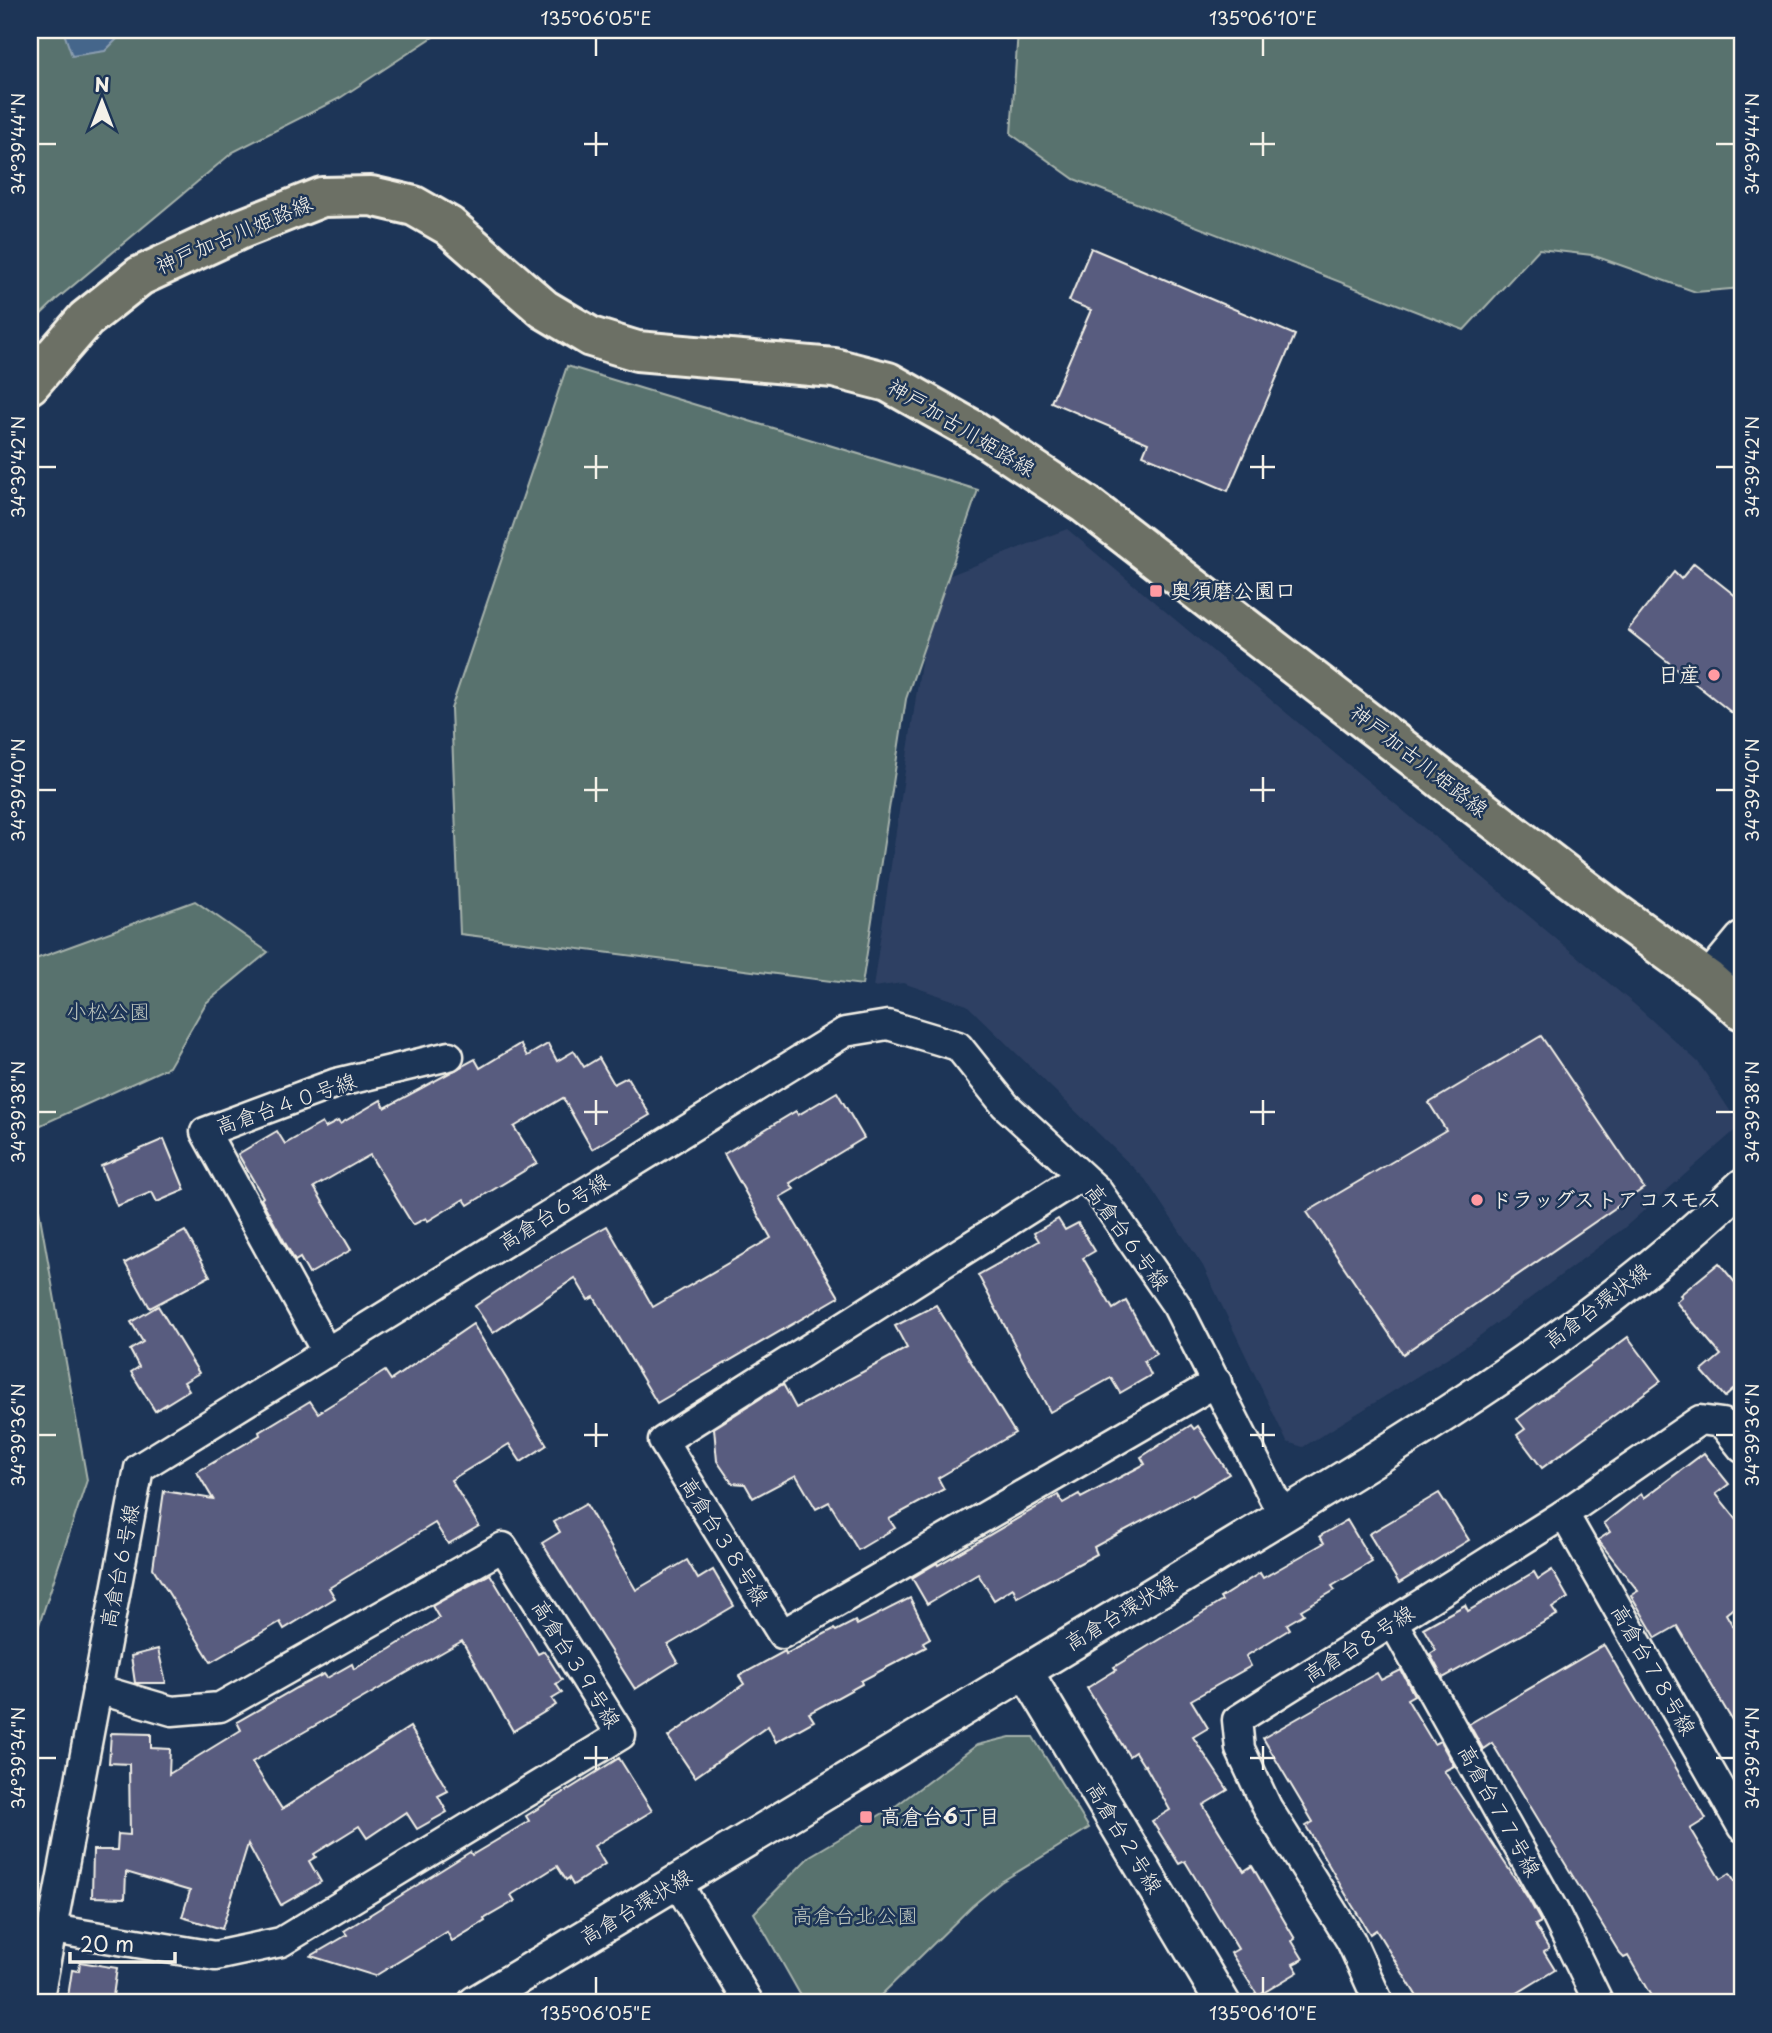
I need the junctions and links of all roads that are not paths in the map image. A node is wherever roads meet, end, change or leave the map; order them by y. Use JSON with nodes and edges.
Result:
{"nodes":[{"id":1,"x":30,"y":384,"type":"edge"},
{"id":2,"x":1742,"y":939,"type":"edge"},
{"id":3,"x":1742,"y":960,"type":"edge"},
{"id":4,"x":1708,"y":980,"type":"junction"},
{"id":5,"x":1742,"y":1010,"type":"edge"},
{"id":6,"x":1742,"y":1022,"type":"edge"},
{"id":7,"x":449,"y":1056,"type":"dead end"},
{"id":8,"x":1081,"y":1176,"type":"junction"},
{"id":9,"x":1740,"y":1193,"type":"edge"},
{"id":10,"x":327,"y":1353,"type":"junction"},
{"id":11,"x":1217,"y":1382,"type":"junction"},
{"id":12,"x":1742,"y":1448,"type":"edge"},
{"id":13,"x":1282,"y":1514,"type":"junction"},
{"id":14,"x":1564,"y":1514,"type":"junction"},
{"id":15,"x":1393,"y":1622,"type":"junction"},
{"id":16,"x":1026,"y":1672,"type":"junction"},
{"id":17,"x":97,"y":1689,"type":"junction"},
{"id":18,"x":1742,"y":1827,"type":"edge"},
{"id":19,"x":677,"y":1882,"type":"junction"},
{"id":20,"x":52,"y":1929,"type":"junction"},
{"id":21,"x":38,"y":2003,"type":"edge"},
{"id":22,"x":475,"y":2003,"type":"edge"},
{"id":23,"x":749,"y":2003,"type":"edge"},
{"id":24,"x":1223,"y":2003,"type":"edge"},
{"id":25,"x":1379,"y":2003,"type":"edge"},
{"id":26,"x":1600,"y":2003,"type":"edge"}],
"edges":[{"from":1,"to":4,"type":"main road","name":"神戸加古川姫路線"},
{"from":2,"to":4,"type":"street"},
{"from":3,"to":4,"type":"street"},
{"from":4,"to":5,"type":"main road","name":"神戸加古川姫路線"},
{"from":4,"to":6,"type":"main road","name":"神戸加古川姫路線"},
{"from":7,"to":10,"type":"street","name":"高倉台４０号線"},
{"from":8,"to":10,"type":"street","name":"高倉台６号線"},
{"from":8,"to":11,"type":"street","name":"高倉台６号線"},
{"from":8,"to":11,"type":"street","name":"高倉台３８号線"},
{"from":9,"to":13,"type":"street","name":"高倉台環状線"},
{"from":10,"to":17,"type":"street","name":"高倉台６号線"},
{"from":11,"to":13,"type":"street","name":"高倉台６号線"},
{"from":12,"to":14,"type":"street","name":"高倉台８号線"},
{"from":13,"to":16,"type":"street","name":"高倉台環状線"},
{"from":14,"to":15,"type":"street","name":"高倉台８号線"},
{"from":14,"to":18,"type":"street","name":"高倉台７８号線"},
{"from":15,"to":25,"type":"street","name":"高倉台８号線"},
{"from":15,"to":26,"type":"street","name":"高倉台７７号線"},
{"from":16,"to":19,"type":"street","name":"高倉台環状線"},
{"from":16,"to":24,"type":"street","name":"高倉台２号線"},
{"from":17,"to":20,"type":"street","name":"高倉台６号線"},
{"from":17,"to":20,"type":"street","name":"高倉台３９号線"},
{"from":19,"to":22,"type":"street","name":"高倉台環状線"},
{"from":19,"to":23,"type":"street"},
{"from":20,"to":21,"type":"street","name":"高倉台６号線"}]}
